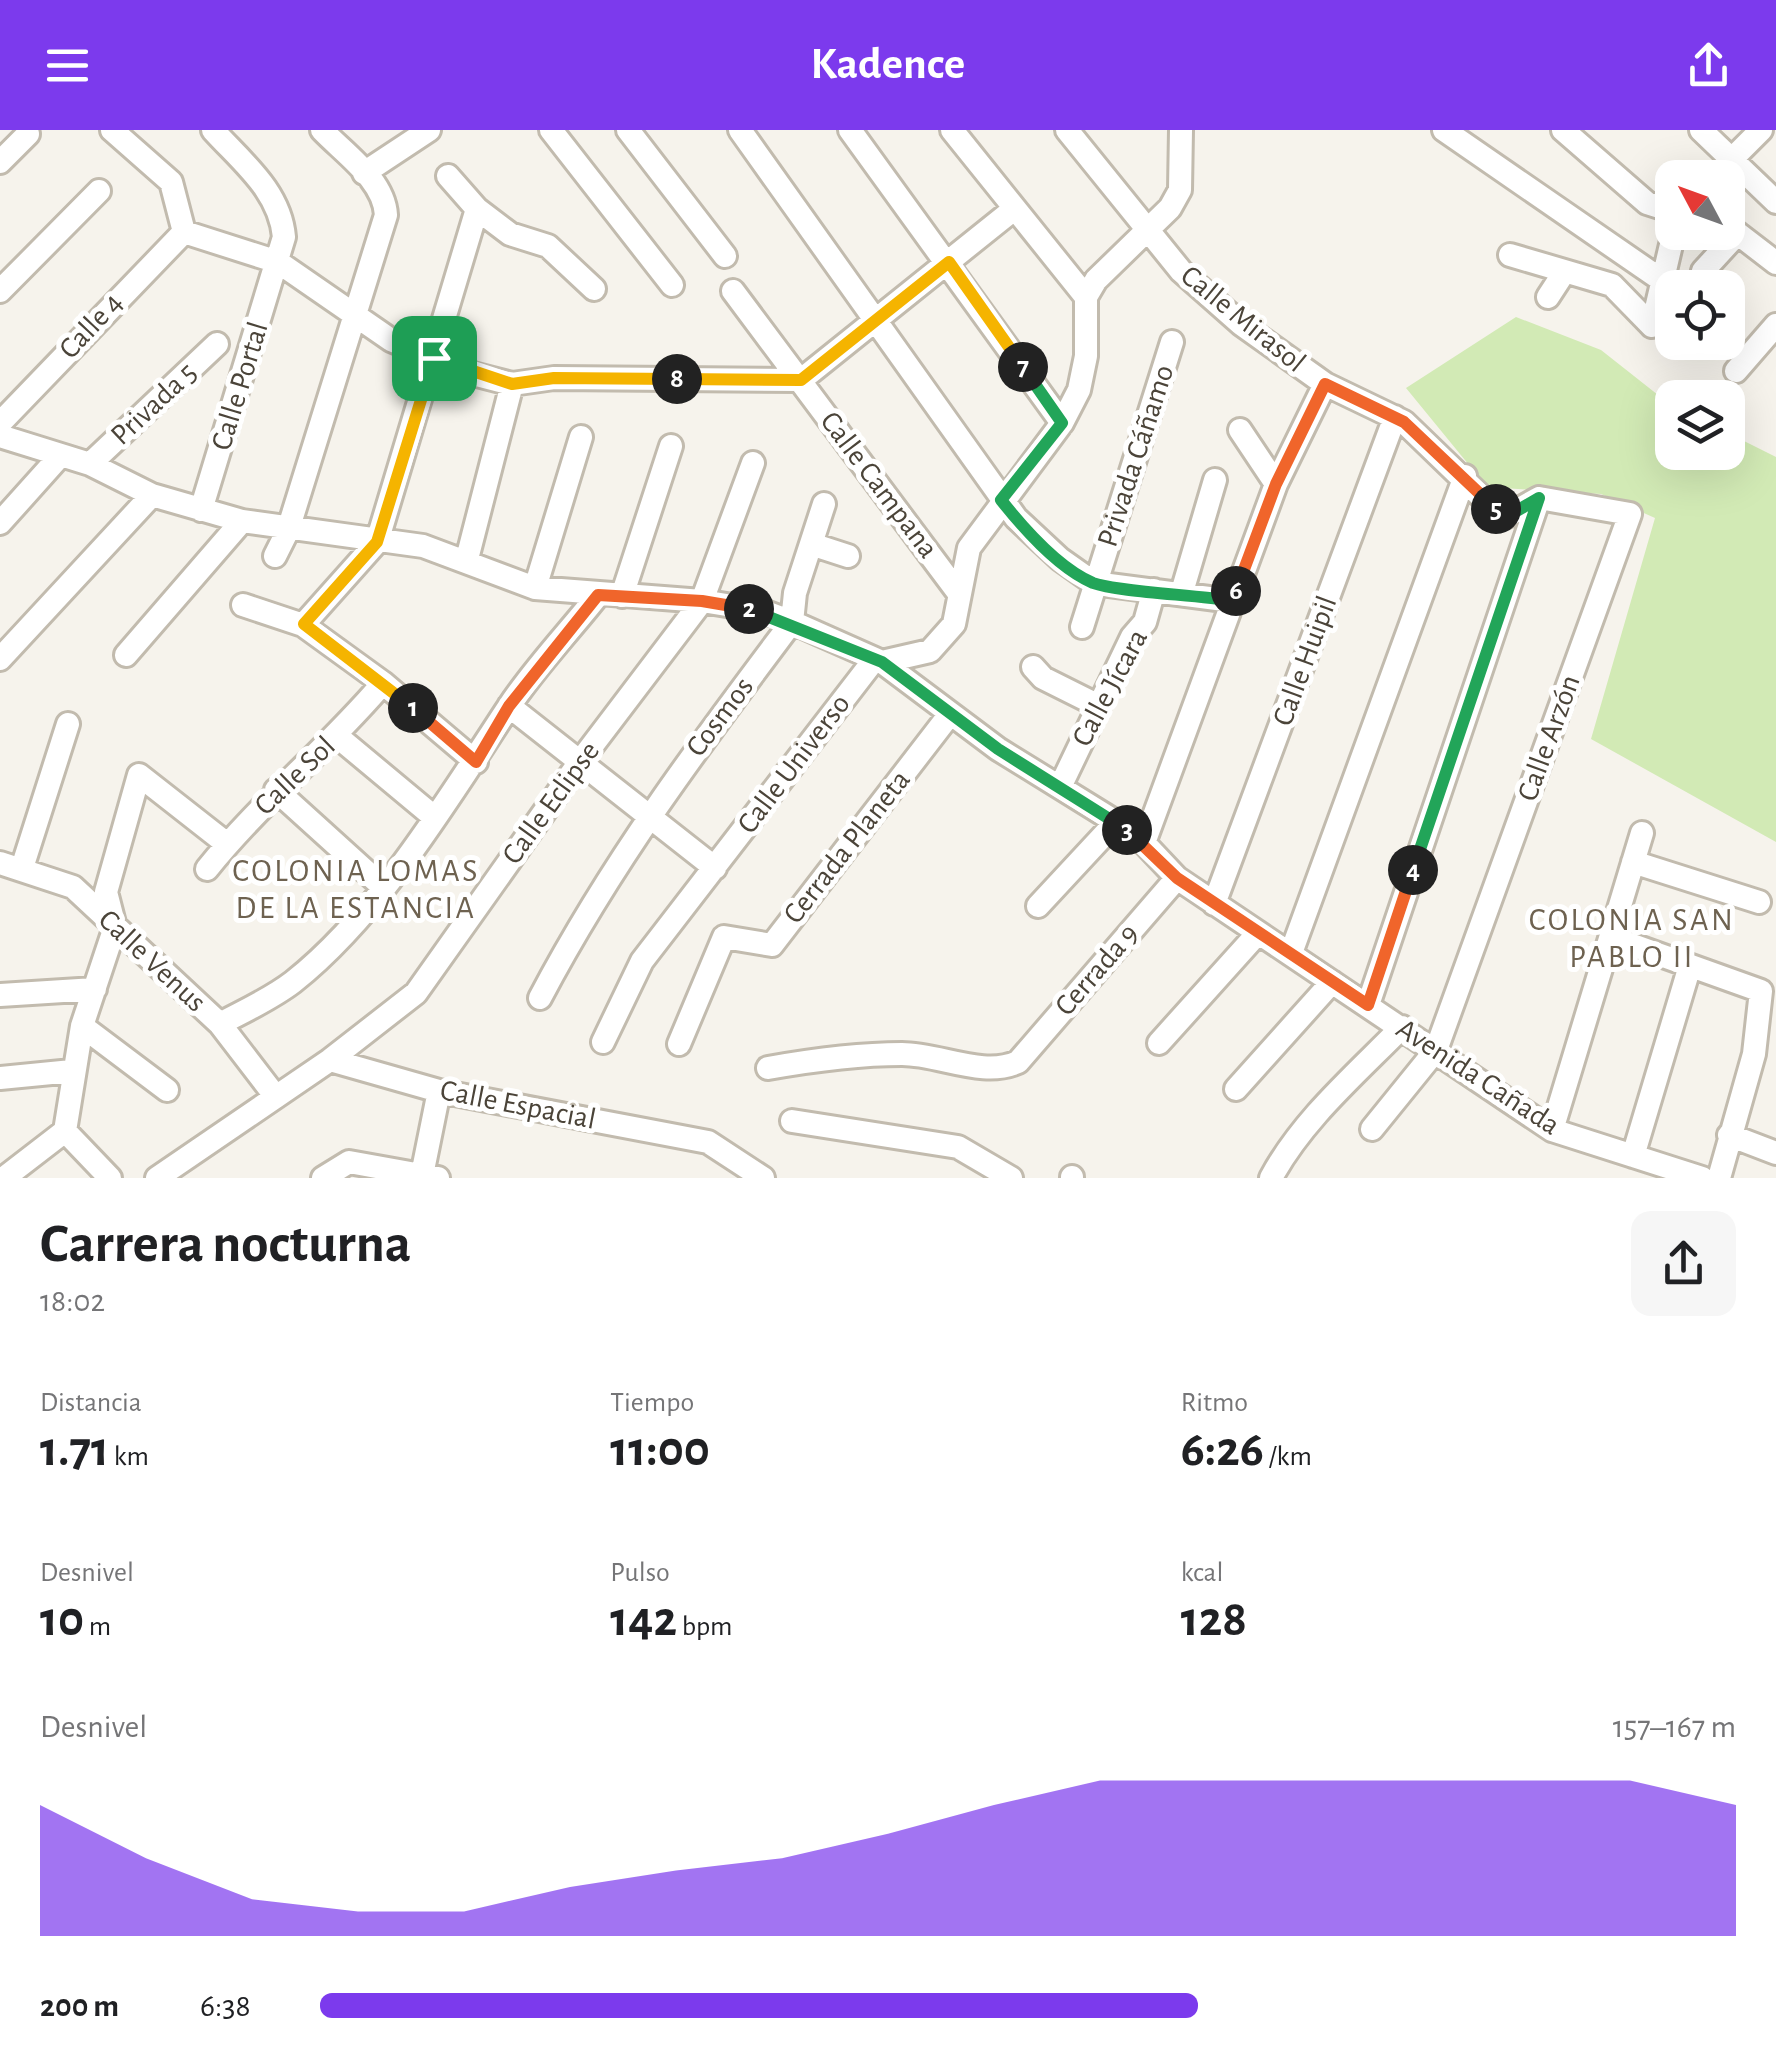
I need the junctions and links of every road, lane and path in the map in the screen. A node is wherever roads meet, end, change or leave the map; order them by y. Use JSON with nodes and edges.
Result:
{"nodes":[{"id":1,"x":112,"y":130,"type":"edge"},
{"id":2,"x":212,"y":130,"type":"edge"},
{"id":3,"x":322,"y":130,"type":"edge"},
{"id":4,"x":428,"y":130,"type":"edge"},
{"id":5,"x":551,"y":130,"type":"edge"},
{"id":6,"x":628,"y":130,"type":"edge"},
{"id":7,"x":740,"y":130,"type":"edge"},
{"id":8,"x":850,"y":130,"type":"edge"},
{"id":9,"x":952,"y":130,"type":"edge"},
{"id":10,"x":1067,"y":130,"type":"edge"},
{"id":11,"x":1181,"y":130,"type":"edge"},
{"id":12,"x":1444,"y":130,"type":"edge"},
{"id":13,"x":1563,"y":130,"type":"edge"},
{"id":14,"x":1702,"y":130,"type":"edge"},
{"id":15,"x":1761,"y":130,"type":"edge"},
{"id":16,"x":28,"y":134,"type":"dead end"},
{"id":17,"x":1732,"y":159,"type":"junction"},
{"id":18,"x":0,"y":162,"type":"edge"},
{"id":19,"x":364,"y":173,"type":"junction"},
{"id":20,"x":448,"y":176,"type":"dead end"},
{"id":21,"x":100,"y":191,"type":"dead end"},
{"id":22,"x":1776,"y":202,"type":"edge"},
{"id":23,"x":1655,"y":206,"type":"edge"},
{"id":24,"x":477,"y":209,"type":"junction"},
{"id":25,"x":1014,"y":210,"type":"junction"},
{"id":26,"x":184,"y":232,"type":"junction"},
{"id":27,"x":1148,"y":232,"type":"junction"},
{"id":28,"x":1745,"y":239,"type":"edge"},
{"id":29,"x":1510,"y":255,"type":"dead end"},
{"id":30,"x":724,"y":256,"type":"dead end"},
{"id":31,"x":278,"y":262,"type":"junction"},
{"id":32,"x":949,"y":262,"type":"junction"},
{"id":33,"x":1776,"y":262,"type":"edge"},
{"id":34,"x":1562,"y":274,"type":"junction"},
{"id":35,"x":1655,"y":276,"type":"edge"},
{"id":36,"x":672,"y":285,"type":"dead end"},
{"id":37,"x":594,"y":290,"type":"dead end"},
{"id":38,"x":0,"y":291,"type":"edge"},
{"id":39,"x":734,"y":291,"type":"dead end"},
{"id":40,"x":1548,"y":296,"type":"dead end"},
{"id":41,"x":1086,"y":298,"type":"junction"},
{"id":42,"x":1655,"y":314,"type":"edge"},
{"id":43,"x":354,"y":316,"type":"junction"},
{"id":44,"x":878,"y":319,"type":"junction"},
{"id":45,"x":1776,"y":325,"type":"edge"},
{"id":46,"x":1172,"y":342,"type":"dead end"},
{"id":47,"x":217,"y":344,"type":"dead end"},
{"id":48,"x":434,"y":358,"type":"junction"},
{"id":49,"x":1736,"y":371,"type":"dead end"},
{"id":50,"x":801,"y":380,"type":"junction"},
{"id":51,"x":512,"y":384,"type":"junction"},
{"id":52,"x":1325,"y":384,"type":"junction"},
{"id":53,"x":1395,"y":418,"type":"junction"},
{"id":54,"x":0,"y":423,"type":"edge"},
{"id":55,"x":1062,"y":423,"type":"junction"},
{"id":56,"x":1240,"y":430,"type":"dead end"},
{"id":57,"x":0,"y":436,"type":"edge"},
{"id":58,"x":581,"y":438,"type":"dead end"},
{"id":59,"x":671,"y":446,"type":"dead end"},
{"id":60,"x":60,"y":456,"type":"junction"},
{"id":61,"x":753,"y":463,"type":"dead end"},
{"id":62,"x":90,"y":464,"type":"junction"},
{"id":63,"x":1466,"y":476,"type":"junction"},
{"id":64,"x":1215,"y":480,"type":"dead end"},
{"id":65,"x":1276,"y":484,"type":"junction"},
{"id":66,"x":152,"y":495,"type":"junction"},
{"id":67,"x":1539,"y":498,"type":"junction"},
{"id":68,"x":1001,"y":500,"type":"junction"},
{"id":69,"x":824,"y":504,"type":"dead end"},
{"id":70,"x":201,"y":510,"type":"junction"},
{"id":71,"x":242,"y":520,"type":"junction"},
{"id":72,"x":0,"y":523,"type":"edge"},
{"id":73,"x":288,"y":530,"type":"junction"},
{"id":74,"x":377,"y":542,"type":"junction"},
{"id":75,"x":810,"y":544,"type":"junction"},
{"id":76,"x":274,"y":556,"type":"dead end"},
{"id":77,"x":848,"y":556,"type":"dead end"},
{"id":78,"x":467,"y":559,"type":"junction"},
{"id":79,"x":1094,"y":583,"type":"junction"},
{"id":80,"x":535,"y":588,"type":"junction"},
{"id":81,"x":1154,"y":590,"type":"junction"},
{"id":82,"x":958,"y":591,"type":"junction"},
{"id":83,"x":1182,"y":592,"type":"junction"},
{"id":84,"x":610,"y":596,"type":"junction"},
{"id":85,"x":702,"y":601,"type":"junction"},
{"id":86,"x":1232,"y":601,"type":"junction"},
{"id":87,"x":243,"y":605,"type":"dead end"},
{"id":88,"x":792,"y":622,"type":"junction"},
{"id":89,"x":304,"y":624,"type":"junction"},
{"id":90,"x":1082,"y":627,"type":"dead end"},
{"id":91,"x":126,"y":656,"type":"dead end"},
{"id":92,"x":0,"y":660,"type":"edge"},
{"id":93,"x":878,"y":661,"type":"junction"},
{"id":94,"x":1033,"y":667,"type":"dead end"},
{"id":95,"x":383,"y":682,"type":"junction"},
{"id":96,"x":509,"y":706,"type":"junction"},
{"id":97,"x":1099,"y":706,"type":"junction"},
{"id":98,"x":950,"y":714,"type":"junction"},
{"id":99,"x":68,"y":724,"type":"dead end"},
{"id":100,"x":338,"y":736,"type":"junction"},
{"id":101,"x":476,"y":762,"type":"junction"},
{"id":102,"x":579,"y":763,"type":"junction"},
{"id":103,"x":1060,"y":785,"type":"junction"},
{"id":104,"x":276,"y":790,"type":"junction"},
{"id":105,"x":648,"y":813,"type":"junction"},
{"id":106,"x":434,"y":817,"type":"junction"},
{"id":107,"x":1116,"y":822,"type":"junction"},
{"id":108,"x":1642,"y":833,"type":"dead end"},
{"id":109,"x":1144,"y":843,"type":"junction"},
{"id":110,"x":227,"y":844,"type":"junction"},
{"id":111,"x":1634,"y":862,"type":"junction"},
{"id":112,"x":11,"y":865,"type":"edge"},
{"id":113,"x":715,"y":868,"type":"junction"},
{"id":114,"x":207,"y":869,"type":"dead end"},
{"id":115,"x":1177,"y":878,"type":"junction"},
{"id":116,"x":382,"y":886,"type":"junction"},
{"id":117,"x":1759,"y":902,"type":"dead end"},
{"id":118,"x":1214,"y":904,"type":"junction"},
{"id":119,"x":1038,"y":906,"type":"dead end"},
{"id":120,"x":114,"y":927,"type":"junction"},
{"id":121,"x":1258,"y":933,"type":"junction"},
{"id":122,"x":1613,"y":938,"type":"junction"},
{"id":123,"x":1291,"y":953,"type":"junction"},
{"id":124,"x":1690,"y":969,"type":"junction"},
{"id":125,"x":1332,"y":982,"type":"junction"},
{"id":126,"x":96,"y":989,"type":"junction"},
{"id":127,"x":0,"y":995,"type":"edge"},
{"id":128,"x":540,"y":998,"type":"dead end"},
{"id":129,"x":1368,"y":1005,"type":"junction"},
{"id":130,"x":220,"y":1024,"type":"junction"},
{"id":131,"x":82,"y":1026,"type":"junction"},
{"id":132,"x":1402,"y":1027,"type":"junction"},
{"id":133,"x":603,"y":1042,"type":"dead end"},
{"id":134,"x":1158,"y":1043,"type":"dead end"},
{"id":135,"x":679,"y":1044,"type":"dead end"},
{"id":136,"x":1436,"y":1050,"type":"junction"},
{"id":137,"x":1754,"y":1054,"type":"junction"},
{"id":138,"x":330,"y":1060,"type":"junction"},
{"id":139,"x":1776,"y":1062,"type":"edge"},
{"id":140,"x":768,"y":1068,"type":"dead end"},
{"id":141,"x":72,"y":1071,"type":"junction"},
{"id":142,"x":0,"y":1078,"type":"edge"},
{"id":143,"x":1236,"y":1089,"type":"dead end"},
{"id":144,"x":167,"y":1090,"type":"dead end"},
{"id":145,"x":440,"y":1092,"type":"junction"},
{"id":146,"x":276,"y":1097,"type":"junction"},
{"id":147,"x":792,"y":1121,"type":"dead end"},
{"id":148,"x":1372,"y":1129,"type":"dead end"},
{"id":149,"x":1552,"y":1130,"type":"junction"},
{"id":150,"x":65,"y":1131,"type":"junction"},
{"id":151,"x":1730,"y":1135,"type":"junction"},
{"id":152,"x":1776,"y":1154,"type":"edge"},
{"id":153,"x":1633,"y":1156,"type":"junction"},
{"id":154,"x":980,"y":1158,"type":"junction"},
{"id":155,"x":430,"y":1177,"type":"edge"},
{"id":156,"x":4,"y":1178,"type":"edge"},
{"id":157,"x":110,"y":1178,"type":"edge"},
{"id":158,"x":157,"y":1178,"type":"edge"},
{"id":159,"x":323,"y":1178,"type":"edge"},
{"id":160,"x":763,"y":1178,"type":"edge"},
{"id":161,"x":966,"y":1178,"type":"edge"},
{"id":162,"x":1011,"y":1178,"type":"edge"},
{"id":163,"x":1271,"y":1178,"type":"edge"},
{"id":164,"x":1702,"y":1178,"type":"edge"},
{"id":165,"x":1719,"y":1178,"type":"edge"}],
"edges":[{"from":1,"to":26,"type":"street"},
{"from":2,"to":31,"type":"street","name":"Calle Portal"},
{"from":3,"to":19,"type":"street"},
{"from":4,"to":19,"type":"street"},
{"from":5,"to":36,"type":"street"},
{"from":6,"to":30,"type":"street"},
{"from":7,"to":44,"type":"street"},
{"from":8,"to":32,"type":"street"},
{"from":9,"to":25,"type":"street"},
{"from":10,"to":27,"type":"street","name":"Calle Mirasol"},
{"from":11,"to":27,"type":"street"},
{"from":12,"to":35,"type":"street"},
{"from":13,"to":23,"type":"street"},
{"from":14,"to":17,"type":"street"},
{"from":15,"to":17,"type":"street"},
{"from":16,"to":18,"type":"street"},
{"from":17,"to":22,"type":"street"},
{"from":19,"to":43,"type":"street"},
{"from":20,"to":24,"type":"street"},
{"from":21,"to":38,"type":"street"},
{"from":24,"to":37,"type":"street"},
{"from":24,"to":48,"type":"street"},
{"from":25,"to":32,"type":"street"},
{"from":25,"to":41,"type":"street"},
{"from":26,"to":31,"type":"street"},
{"from":26,"to":54,"type":"street","name":"Calle 4"},
{"from":27,"to":41,"type":"street"},
{"from":27,"to":52,"type":"street","name":"Calle Mirasol"},
{"from":28,"to":33,"type":"street"},
{"from":29,"to":34,"type":"street"},
{"from":31,"to":43,"type":"street"},
{"from":31,"to":70,"type":"street","name":"Calle Portal"},
{"from":32,"to":44,"type":"street"},
{"from":32,"to":55,"type":"street"},
{"from":34,"to":40,"type":"street"},
{"from":34,"to":42,"type":"street"},
{"from":39,"to":50,"type":"street","name":"Calle Campana"},
{"from":41,"to":55,"type":"street"},
{"from":43,"to":48,"type":"street"},
{"from":43,"to":73,"type":"street"},
{"from":44,"to":50,"type":"street"},
{"from":44,"to":68,"type":"street"},
{"from":45,"to":49,"type":"street"},
{"from":46,"to":79,"type":"street","name":"Privada Cáñamo"},
{"from":47,"to":62,"type":"street","name":"Privada 5"},
{"from":48,"to":51,"type":"street"},
{"from":48,"to":74,"type":"street"},
{"from":50,"to":51,"type":"street"},
{"from":50,"to":82,"type":"street","name":"Calle Campana"},
{"from":51,"to":78,"type":"street"},
{"from":52,"to":53,"type":"street","name":"Calle Mirasol"},
{"from":52,"to":65,"type":"street"},
{"from":53,"to":63,"type":"street","name":"Calle Mirasol"},
{"from":53,"to":118,"type":"street","name":"Calle Huipil"},
{"from":55,"to":68,"type":"street"},
{"from":56,"to":65,"type":"street"},
{"from":57,"to":60,"type":"street","name":"Avenida Cañada"},
{"from":58,"to":80,"type":"street"},
{"from":59,"to":84,"type":"street"},
{"from":60,"to":62,"type":"street","name":"Avenida Cañada"},
{"from":60,"to":72,"type":"street"},
{"from":61,"to":85,"type":"street","name":"Calle Eclipse"},
{"from":62,"to":66,"type":"street","name":"Avenida Cañada"},
{"from":63,"to":67,"type":"street","name":"Calle Mirasol"},
{"from":63,"to":123,"type":"street"},
{"from":64,"to":83,"type":"street"},
{"from":65,"to":86,"type":"street"},
{"from":66,"to":70,"type":"street","name":"Avenida Cañada"},
{"from":66,"to":92,"type":"street"},
{"from":67,"to":129,"type":"street"},
{"from":67,"to":136,"type":"street","name":"Calle Arzón"},
{"from":68,"to":79,"type":"street"},
{"from":68,"to":82,"type":"street"},
{"from":69,"to":75,"type":"street"},
{"from":70,"to":71,"type":"street","name":"Avenida Cañada"},
{"from":71,"to":73,"type":"street","name":"Avenida Cañada"},
{"from":71,"to":91,"type":"street"},
{"from":73,"to":74,"type":"street","name":"Avenida Cañada"},
{"from":73,"to":76,"type":"street"},
{"from":74,"to":78,"type":"street","name":"Avenida Cañada"},
{"from":74,"to":89,"type":"street"},
{"from":75,"to":77,"type":"street"},
{"from":75,"to":88,"type":"street"},
{"from":78,"to":80,"type":"street","name":"Avenida Cañada"},
{"from":79,"to":81,"type":"street"},
{"from":79,"to":90,"type":"street","name":"Privada Cáñamo"},
{"from":80,"to":84,"type":"street","name":"Avenida Cañada"},
{"from":81,"to":83,"type":"street"},
{"from":81,"to":97,"type":"street","name":"Calle Jícara"},
{"from":82,"to":93,"type":"street"},
{"from":83,"to":86,"type":"street"},
{"from":84,"to":85,"type":"street","name":"Avenida Cañada"},
{"from":84,"to":96,"type":"street"},
{"from":85,"to":88,"type":"street","name":"Avenida Cañada"},
{"from":85,"to":102,"type":"street","name":"Calle Eclipse"},
{"from":86,"to":109,"type":"street"},
{"from":87,"to":89,"type":"street"},
{"from":88,"to":93,"type":"street","name":"Avenida Cañada"},
{"from":88,"to":105,"type":"street","name":"Cosmos"},
{"from":89,"to":95,"type":"street"},
{"from":93,"to":98,"type":"street","name":"Avenida Cañada"},
{"from":93,"to":113,"type":"street","name":"Calle Universo"},
{"from":94,"to":97,"type":"street"},
{"from":95,"to":100,"type":"street","name":"Calle Sol"},
{"from":95,"to":101,"type":"street"},
{"from":96,"to":101,"type":"street"},
{"from":96,"to":102,"type":"street"},
{"from":97,"to":103,"type":"street","name":"Calle Jícara"},
{"from":98,"to":103,"type":"street","name":"Avenida Cañada"},
{"from":98,"to":135,"type":"street","name":"Cerrada Planeta"},
{"from":99,"to":112,"type":"street"},
{"from":100,"to":104,"type":"street","name":"Calle Sol"},
{"from":100,"to":106,"type":"street"},
{"from":101,"to":106,"type":"street"},
{"from":102,"to":105,"type":"street"},
{"from":102,"to":138,"type":"street","name":"Calle Eclipse"},
{"from":103,"to":107,"type":"street","name":"Avenida Cañada"},
{"from":104,"to":110,"type":"street","name":"Calle Sol"},
{"from":104,"to":116,"type":"street"},
{"from":105,"to":113,"type":"street"},
{"from":105,"to":128,"type":"street","name":"Cosmos"},
{"from":106,"to":116,"type":"street"},
{"from":107,"to":109,"type":"street","name":"Avenida Cañada"},
{"from":107,"to":119,"type":"street"},
{"from":108,"to":111,"type":"street"},
{"from":109,"to":115,"type":"street","name":"Avenida Cañada"},
{"from":110,"to":114,"type":"street","name":"Calle Sol"},
{"from":110,"to":120,"type":"street"},
{"from":111,"to":117,"type":"street"},
{"from":111,"to":122,"type":"street"},
{"from":112,"to":120,"type":"street","name":"Calle Venus"},
{"from":113,"to":133,"type":"street","name":"Calle Universo"},
{"from":115,"to":118,"type":"street","name":"Avenida Cañada"},
{"from":115,"to":140,"type":"street","name":"Cerrada 9"},
{"from":116,"to":130,"type":"street"},
{"from":118,"to":121,"type":"street","name":"Avenida Cañada"},
{"from":120,"to":126,"type":"street"},
{"from":120,"to":130,"type":"street","name":"Calle Venus"},
{"from":121,"to":123,"type":"street","name":"Avenida Cañada"},
{"from":121,"to":134,"type":"street"},
{"from":122,"to":124,"type":"street"},
{"from":122,"to":149,"type":"street"},
{"from":123,"to":125,"type":"street","name":"Avenida Cañada"},
{"from":124,"to":137,"type":"street"},
{"from":124,"to":153,"type":"street"},
{"from":125,"to":129,"type":"street","name":"Avenida Cañada"},
{"from":125,"to":143,"type":"street"},
{"from":126,"to":127,"type":"street"},
{"from":126,"to":131,"type":"street"},
{"from":129,"to":132,"type":"street","name":"Avenida Cañada"},
{"from":130,"to":146,"type":"street","name":"Calle Venus"},
{"from":131,"to":141,"type":"street"},
{"from":131,"to":144,"type":"street"},
{"from":132,"to":136,"type":"street","name":"Avenida Cañada"},
{"from":132,"to":163,"type":"street"},
{"from":136,"to":148,"type":"street"},
{"from":136,"to":149,"type":"street","name":"Avenida Cañada"},
{"from":137,"to":139,"type":"street"},
{"from":137,"to":151,"type":"street"},
{"from":138,"to":145,"type":"street","name":"Calle Espacial"},
{"from":138,"to":146,"type":"street","name":"Calle Eclipse"},
{"from":141,"to":142,"type":"street"},
{"from":141,"to":150,"type":"street"},
{"from":145,"to":155,"type":"street"},
{"from":145,"to":160,"type":"street","name":"Calle Espacial"},
{"from":146,"to":158,"type":"street","name":"Calle Eclipse"},
{"from":147,"to":154,"type":"street"},
{"from":149,"to":153,"type":"street","name":"Avenida Cañada"},
{"from":150,"to":156,"type":"street"},
{"from":150,"to":157,"type":"street"},
{"from":151,"to":152,"type":"street"},
{"from":151,"to":165,"type":"street"},
{"from":153,"to":164,"type":"street","name":"Avenida Cañada"},
{"from":154,"to":161,"type":"street"},
{"from":154,"to":162,"type":"street"},
{"from":155,"to":159,"type":"street"}]}
